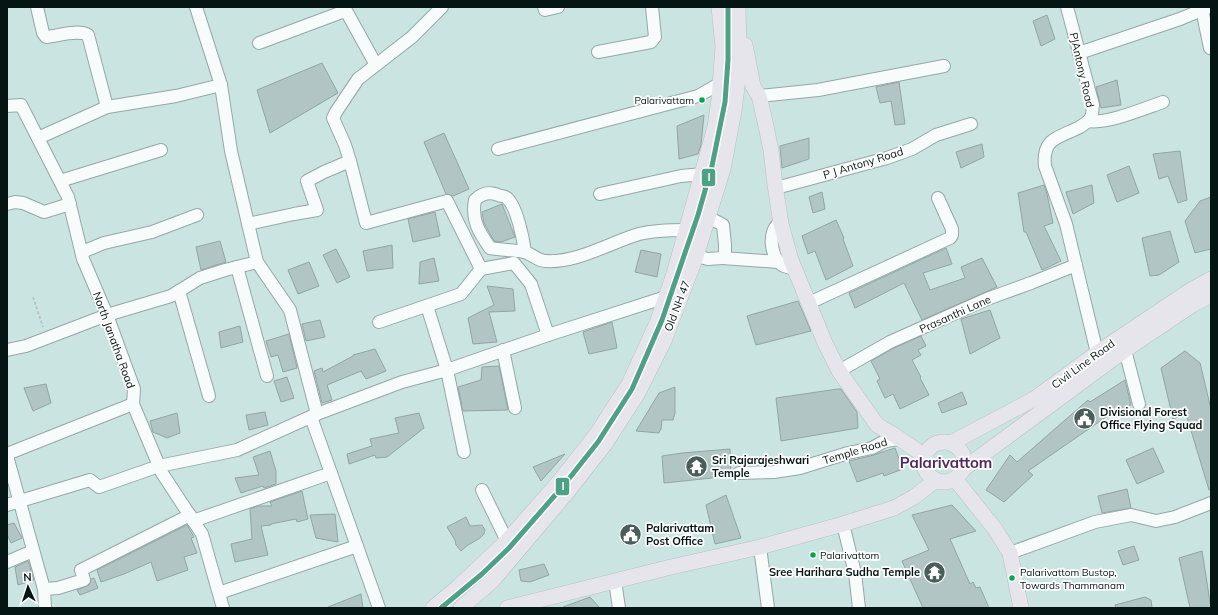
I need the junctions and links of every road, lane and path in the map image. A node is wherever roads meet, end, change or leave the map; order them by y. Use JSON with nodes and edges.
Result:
{"nodes":[{"id":1,"x":37,"y":7,"type":"edge"},
{"id":2,"x":196,"y":7,"type":"edge"},
{"id":3,"x":544,"y":7,"type":"edge"},
{"id":4,"x":558,"y":7,"type":"edge"},
{"id":5,"x":652,"y":7,"type":"edge"},
{"id":6,"x":718,"y":7,"type":"edge"},
{"id":7,"x":1067,"y":7,"type":"edge"},
{"id":8,"x":1205,"y":8,"type":"edge"},
{"id":9,"x":345,"y":9,"type":"edge"},
{"id":10,"x":436,"y":10,"type":"edge"},
{"id":11,"x":738,"y":10,"type":"edge"},
{"id":12,"x":259,"y":43,"type":"dead end"},
{"id":13,"x":1210,"y":48,"type":"edge"},
{"id":14,"x":598,"y":52,"type":"dead end"},
{"id":15,"x":1079,"y":53,"type":"junction"},
{"id":16,"x":376,"y":65,"type":"junction"},
{"id":17,"x":944,"y":66,"type":"dead end"},
{"id":18,"x":738,"y":79,"type":"junction"},
{"id":19,"x":719,"y":84,"type":"junction"},
{"id":20,"x":221,"y":85,"type":"junction"},
{"id":21,"x":756,"y":91,"type":"junction"},
{"id":22,"x":1163,"y":102,"type":"dead end"},
{"id":23,"x":7,"y":106,"type":"edge"},
{"id":24,"x":107,"y":107,"type":"junction"},
{"id":25,"x":1088,"y":121,"type":"junction"},
{"id":26,"x":971,"y":124,"type":"dead end"},
{"id":27,"x":38,"y":138,"type":"junction"},
{"id":28,"x":498,"y":149,"type":"dead end"},
{"id":29,"x":161,"y":150,"type":"dead end"},
{"id":30,"x":350,"y":161,"type":"junction"},
{"id":31,"x":703,"y":174,"type":"junction"},
{"id":32,"x":60,"y":181,"type":"junction"},
{"id":33,"x":776,"y":188,"type":"junction"},
{"id":34,"x":600,"y":194,"type":"dead end"},
{"id":35,"x":938,"y":198,"type":"dead end"},
{"id":36,"x":7,"y":204,"type":"edge"},
{"id":37,"x":70,"y":204,"type":"junction"},
{"id":38,"x":197,"y":215,"type":"dead end"},
{"id":39,"x":708,"y":217,"type":"junction"},
{"id":40,"x":781,"y":222,"type":"junction"},
{"id":41,"x":248,"y":224,"type":"junction"},
{"id":42,"x":687,"y":230,"type":"junction"},
{"id":43,"x":82,"y":252,"type":"junction"},
{"id":44,"x":525,"y":252,"type":"junction"},
{"id":45,"x":696,"y":256,"type":"junction"},
{"id":46,"x":722,"y":258,"type":"junction"},
{"id":47,"x":257,"y":262,"type":"junction"},
{"id":48,"x":780,"y":262,"type":"junction"},
{"id":49,"x":1076,"y":265,"type":"junction"},
{"id":50,"x":237,"y":267,"type":"junction"},
{"id":51,"x":481,"y":269,"type":"junction"},
{"id":52,"x":795,"y":269,"type":"junction"},
{"id":53,"x":1211,"y":279,"type":"edge"},
{"id":54,"x":179,"y":292,"type":"junction"},
{"id":55,"x":1211,"y":295,"type":"edge"},
{"id":56,"x":33,"y":297,"type":"dead end"},
{"id":57,"x":666,"y":297,"type":"junction"},
{"id":58,"x":809,"y":303,"type":"junction"},
{"id":59,"x":427,"y":306,"type":"junction"},
{"id":60,"x":107,"y":315,"type":"junction"},
{"id":61,"x":379,"y":322,"type":"dead end"},
{"id":62,"x":548,"y":335,"type":"junction"},
{"id":63,"x":47,"y":338,"type":"junction"},
{"id":64,"x":7,"y":350,"type":"edge"},
{"id":65,"x":504,"y":350,"type":"junction"},
{"id":66,"x":1125,"y":350,"type":"junction"},
{"id":67,"x":1097,"y":353,"type":"junction"},
{"id":68,"x":447,"y":370,"type":"junction"},
{"id":69,"x":839,"y":371,"type":"junction"},
{"id":70,"x":268,"y":376,"type":"dead end"},
{"id":71,"x":209,"y":396,"type":"dead end"},
{"id":72,"x":133,"y":404,"type":"junction"},
{"id":73,"x":1139,"y":404,"type":"dead end"},
{"id":74,"x":515,"y":408,"type":"dead end"},
{"id":75,"x":314,"y":415,"type":"junction"},
{"id":76,"x":900,"y":439,"type":"junction"},
{"id":77,"x":951,"y":443,"type":"junction"},
{"id":78,"x":464,"y":452,"type":"dead end"},
{"id":79,"x":7,"y":455,"type":"edge"},
{"id":80,"x":925,"y":456,"type":"junction"},
{"id":81,"x":159,"y":466,"type":"junction"},
{"id":82,"x":331,"y":473,"type":"junction"},
{"id":83,"x":739,"y":473,"type":"dead end"},
{"id":84,"x":958,"y":475,"type":"junction"},
{"id":85,"x":936,"y":480,"type":"junction"},
{"id":86,"x":482,"y":490,"type":"dead end"},
{"id":87,"x":20,"y":501,"type":"junction"},
{"id":88,"x":1211,"y":503,"type":"edge"},
{"id":89,"x":7,"y":505,"type":"edge"},
{"id":90,"x":191,"y":518,"type":"junction"},
{"id":91,"x":843,"y":524,"type":"junction"},
{"id":92,"x":507,"y":541,"type":"junction"},
{"id":93,"x":357,"y":546,"type":"junction"},
{"id":94,"x":760,"y":547,"type":"junction"},
{"id":95,"x":33,"y":551,"type":"junction"},
{"id":96,"x":1010,"y":553,"type":"junction"},
{"id":97,"x":7,"y":562,"type":"edge"},
{"id":98,"x":615,"y":581,"type":"junction"},
{"id":99,"x":44,"y":589,"type":"junction"},
{"id":100,"x":219,"y":593,"type":"junction"},
{"id":101,"x":528,"y":605,"type":"edge"},
{"id":102,"x":433,"y":607,"type":"edge"},
{"id":103,"x":45,"y":608,"type":"edge"},
{"id":104,"x":223,"y":608,"type":"edge"},
{"id":105,"x":379,"y":608,"type":"edge"},
{"id":106,"x":461,"y":608,"type":"edge"},
{"id":107,"x":507,"y":608,"type":"edge"},
{"id":108,"x":619,"y":608,"type":"edge"},
{"id":109,"x":768,"y":608,"type":"edge"},
{"id":110,"x":859,"y":608,"type":"edge"},
{"id":111,"x":1021,"y":608,"type":"edge"}],
"edges":[{"from":1,"to":24,"type":"street"},
{"from":2,"to":20,"type":"street"},
{"from":3,"to":4,"type":"street"},
{"from":5,"to":14,"type":"street"},
{"from":6,"to":19,"type":"main road","name":"Old NH 47"},
{"from":7,"to":15,"type":"street","name":"PJAntony Road"},
{"from":8,"to":13,"type":"street"},
{"from":8,"to":15,"type":"street"},
{"from":9,"to":12,"type":"street"},
{"from":9,"to":16,"type":"street"},
{"from":10,"to":16,"type":"street"},
{"from":11,"to":18,"type":"main road","name":"Old NH 47"},
{"from":11,"to":21,"type":"main road","name":"Old NH 47"},
{"from":15,"to":25,"type":"street","name":"PJAntony Road"},
{"from":16,"to":30,"type":"street"},
{"from":17,"to":21,"type":"street"},
{"from":18,"to":19,"type":"street"},
{"from":18,"to":21,"type":"street"},
{"from":18,"to":39,"type":"main road","name":"Old NH 47"},
{"from":19,"to":28,"type":"street"},
{"from":19,"to":31,"type":"main road","name":"Old NH 47"},
{"from":20,"to":24,"type":"street"},
{"from":20,"to":41,"type":"street"},
{"from":21,"to":33,"type":"main road","name":"Old NH 47"},
{"from":22,"to":25,"type":"street"},
{"from":23,"to":27,"type":"street","name":"North Janatha Road"},
{"from":24,"to":27,"type":"street"},
{"from":25,"to":49,"type":"street","name":"PJAntony Road"},
{"from":26,"to":33,"type":"street","name":"P J Antony Road"},
{"from":27,"to":32,"type":"street","name":"North Janatha Road"},
{"from":29,"to":32,"type":"street"},
{"from":30,"to":41,"type":"street"},
{"from":30,"to":51,"type":"street"},
{"from":31,"to":34,"type":"street"},
{"from":31,"to":42,"type":"main road","name":"Old NH 47"},
{"from":32,"to":37,"type":"street","name":"North Janatha Road"},
{"from":33,"to":40,"type":"main road","name":"Old NH 47"},
{"from":35,"to":58,"type":"street"},
{"from":36,"to":37,"type":"street"},
{"from":37,"to":43,"type":"street","name":"North Janatha Road"},
{"from":38,"to":43,"type":"street"},
{"from":39,"to":45,"type":"main road","name":"Old NH 47"},
{"from":39,"to":46,"type":"street"},
{"from":40,"to":48,"type":"street"},
{"from":40,"to":52,"type":"main road","name":"Old NH 47"},
{"from":41,"to":47,"type":"street"},
{"from":42,"to":44,"type":"street"},
{"from":42,"to":57,"type":"main road","name":"Old NH 47"},
{"from":43,"to":60,"type":"street","name":"North Janatha Road"},
{"from":44,"to":44,"type":"street"},
{"from":45,"to":46,"type":"street"},
{"from":45,"to":106,"type":"main road","name":"Old NH 47"},
{"from":46,"to":48,"type":"street"},
{"from":47,"to":50,"type":"street"},
{"from":47,"to":75,"type":"street"},
{"from":48,"to":52,"type":"street"},
{"from":49,"to":67,"type":"street"},
{"from":49,"to":69,"type":"street","name":"Prasanthi Lane"},
{"from":50,"to":54,"type":"street"},
{"from":50,"to":70,"type":"street"},
{"from":51,"to":59,"type":"street"},
{"from":51,"to":62,"type":"street"},
{"from":52,"to":58,"type":"main road","name":"Old NH 47"},
{"from":53,"to":67,"type":"main road","name":"Civil Line Road"},
{"from":54,"to":60,"type":"street"},
{"from":54,"to":71,"type":"street"},
{"from":55,"to":66,"type":"main road","name":"Civil Line Road"},
{"from":56,"to":63,"type":"path"},
{"from":57,"to":62,"type":"street"},
{"from":57,"to":92,"type":"main road","name":"Old NH 47"},
{"from":58,"to":69,"type":"main road","name":"Old NH 47"},
{"from":59,"to":61,"type":"street"},
{"from":59,"to":68,"type":"street"},
{"from":60,"to":63,"type":"street"},
{"from":60,"to":72,"type":"street","name":"North Janatha Road"},
{"from":62,"to":65,"type":"street"},
{"from":63,"to":64,"type":"street"},
{"from":65,"to":68,"type":"street"},
{"from":65,"to":74,"type":"street"},
{"from":66,"to":73,"type":"street"},
{"from":66,"to":84,"type":"main road","name":"Civil Line Road"},
{"from":67,"to":77,"type":"main road","name":"Civil Line Road"},
{"from":68,"to":75,"type":"street"},
{"from":68,"to":78,"type":"street"},
{"from":69,"to":76,"type":"main road","name":"Old NH 47"},
{"from":72,"to":79,"type":"street"},
{"from":72,"to":81,"type":"street","name":"North Janatha Road"},
{"from":75,"to":81,"type":"street"},
{"from":75,"to":82,"type":"street"},
{"from":76,"to":80,"type":"main road","name":"Old NH 47"},
{"from":76,"to":83,"type":"street","name":"Temple Road"},
{"from":77,"to":80,"type":"main road"},
{"from":77,"to":84,"type":"main road"},
{"from":79,"to":87,"type":"street"},
{"from":80,"to":85,"type":"main road"},
{"from":81,"to":87,"type":"street"},
{"from":81,"to":90,"type":"street","name":"North Janatha Road"},
{"from":82,"to":90,"type":"street"},
{"from":82,"to":93,"type":"street"},
{"from":84,"to":85,"type":"main road"},
{"from":84,"to":96,"type":"main road"},
{"from":85,"to":91,"type":"main road"},
{"from":86,"to":92,"type":"street"},
{"from":87,"to":89,"type":"street"},
{"from":87,"to":95,"type":"street"},
{"from":88,"to":96,"type":"street"},
{"from":90,"to":99,"type":"street"},
{"from":90,"to":100,"type":"street","name":"North Janatha Road"},
{"from":91,"to":94,"type":"main road"},
{"from":91,"to":110,"type":"street"},
{"from":92,"to":102,"type":"main road","name":"Old NH 47"},
{"from":93,"to":100,"type":"street"},
{"from":93,"to":105,"type":"street"},
{"from":94,"to":98,"type":"main road"},
{"from":94,"to":109,"type":"street"},
{"from":95,"to":97,"type":"street"},
{"from":95,"to":99,"type":"street"},
{"from":96,"to":111,"type":"main road"},
{"from":98,"to":101,"type":"main road"},
{"from":98,"to":108,"type":"street"},
{"from":99,"to":103,"type":"street"},
{"from":100,"to":104,"type":"street","name":"North Janatha Road"},
{"from":101,"to":107,"type":"main road"}]}
